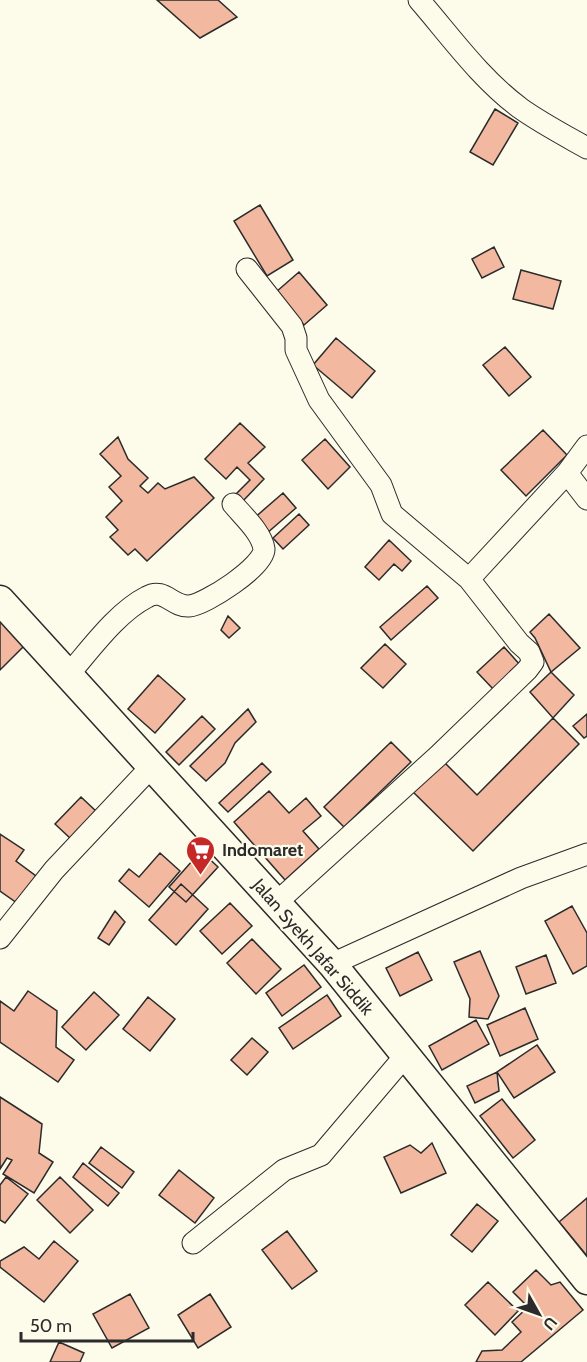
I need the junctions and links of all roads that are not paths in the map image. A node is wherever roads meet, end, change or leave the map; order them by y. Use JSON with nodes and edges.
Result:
{"nodes":[{"id":1,"x":419,"y":0,"type":"edge"},
{"id":2,"x":587,"y":148,"type":"edge"},
{"id":3,"x":247,"y":269,"type":"dead end"},
{"id":4,"x":587,"y":446,"type":"edge"},
{"id":5,"x":567,"y":473,"type":"junction"},
{"id":6,"x":587,"y":499,"type":"edge"},
{"id":7,"x":233,"y":504,"type":"dead end"},
{"id":8,"x":469,"y":579,"type":"junction"},
{"id":9,"x":0,"y":600,"type":"edge"},
{"id":10,"x":68,"y":675,"type":"junction"},
{"id":11,"x":151,"y":766,"type":"junction"},
{"id":12,"x":587,"y":854,"type":"edge"},
{"id":13,"x":276,"y":903,"type":"junction"},
{"id":14,"x":0,"y":938,"type":"edge"},
{"id":15,"x":332,"y":964,"type":"junction"},
{"id":16,"x":405,"y":1056,"type":"junction"},
{"id":17,"x":193,"y":1243,"type":"dead end"},
{"id":18,"x":587,"y":1280,"type":"edge"}],
"edges":[{"from":1,"to":2,"type":"street"},
{"from":3,"to":8,"type":"street"},
{"from":4,"to":5,"type":"street"},
{"from":5,"to":6,"type":"street"},
{"from":5,"to":8,"type":"street"},
{"from":7,"to":10,"type":"street"},
{"from":8,"to":13,"type":"street"},
{"from":9,"to":10,"type":"main road","name":"Jalan Syekh Jafar Siddik"},
{"from":10,"to":11,"type":"main road","name":"Jalan Syekh Jafar Siddik"},
{"from":11,"to":13,"type":"main road","name":"Jalan Syekh Jafar Siddik"},
{"from":11,"to":14,"type":"street"},
{"from":12,"to":15,"type":"street"},
{"from":13,"to":15,"type":"main road","name":"Jalan Syekh Jafar Siddik"},
{"from":15,"to":16,"type":"main road","name":"Jalan Syekh Jafar Siddik"},
{"from":16,"to":17,"type":"street"},
{"from":16,"to":18,"type":"main road","name":"Jalan Syekh Jafar Siddik"}]}
